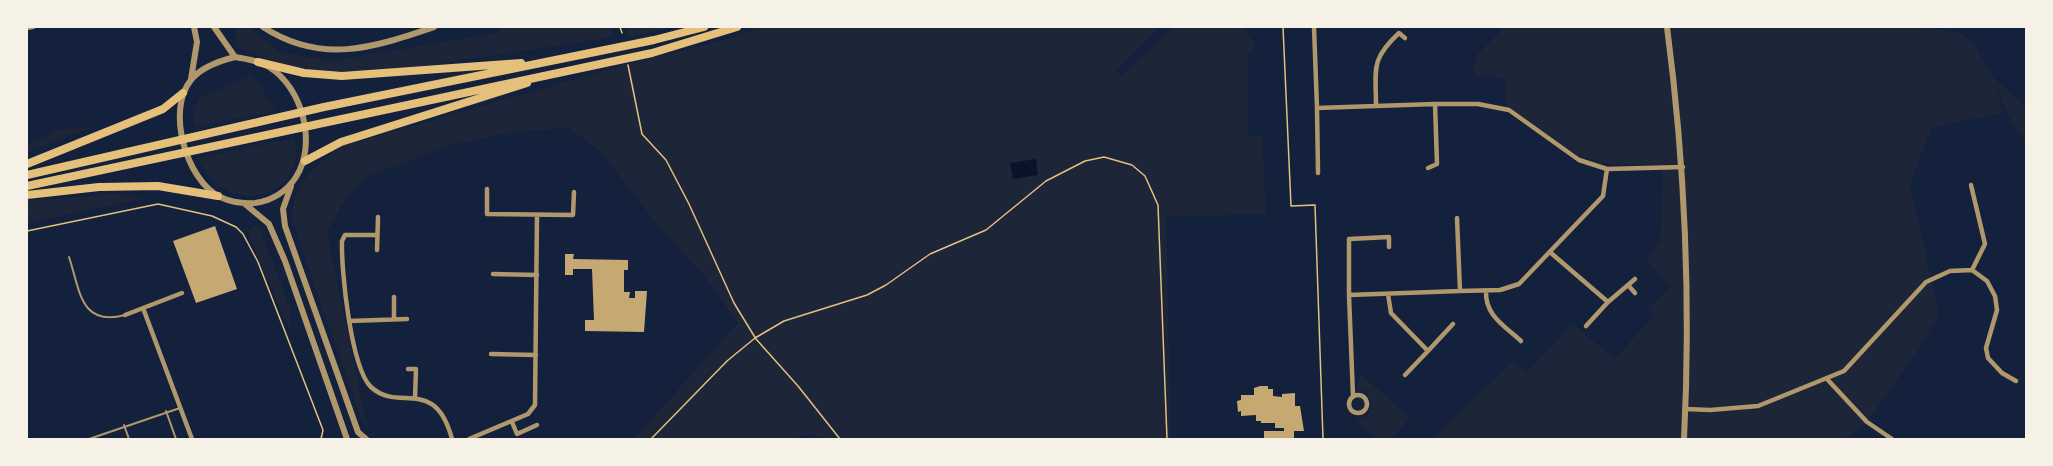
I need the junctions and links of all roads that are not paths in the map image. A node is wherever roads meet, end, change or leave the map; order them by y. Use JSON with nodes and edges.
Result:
{"nodes":[{"id":1,"x":33,"y":27,"type":"edge"},
{"id":2,"x":194,"y":27,"type":"edge"},
{"id":3,"x":213,"y":27,"type":"edge"},
{"id":4,"x":263,"y":27,"type":"edge"},
{"id":5,"x":434,"y":27,"type":"edge"},
{"id":6,"x":704,"y":27,"type":"edge"},
{"id":7,"x":737,"y":27,"type":"edge"},
{"id":8,"x":1314,"y":27,"type":"edge"},
{"id":9,"x":1667,"y":27,"type":"edge"},
{"id":10,"x":27,"y":28,"type":"edge"},
{"id":11,"x":417,"y":30,"type":"edge"},
{"id":12,"x":1405,"y":38,"type":"dead end"},
{"id":13,"x":235,"y":57,"type":"junction"},
{"id":14,"x":555,"y":60,"type":"junction"},
{"id":15,"x":258,"y":62,"type":"junction"},
{"id":16,"x":571,"y":69,"type":"junction"},
{"id":17,"x":191,"y":80,"type":"junction"},
{"id":18,"x":183,"y":93,"type":"junction"},
{"id":19,"x":1435,"y":104,"type":"junction"},
{"id":20,"x":1376,"y":106,"type":"junction"},
{"id":21,"x":1317,"y":108,"type":"junction"},
{"id":22,"x":304,"y":162,"type":"junction"},
{"id":23,"x":27,"y":164,"type":"edge"},
{"id":24,"x":1309,"y":164,"type":"dead end"},
{"id":25,"x":1318,"y":164,"type":"junction"},
{"id":26,"x":1683,"y":167,"type":"junction"},
{"id":27,"x":1428,"y":168,"type":"dead end"},
{"id":28,"x":1607,"y":169,"type":"junction"},
{"id":29,"x":1318,"y":173,"type":"dead end"},
{"id":30,"x":27,"y":175,"type":"edge"},
{"id":31,"x":292,"y":182,"type":"junction"},
{"id":32,"x":1971,"y":185,"type":"dead end"},
{"id":33,"x":27,"y":186,"type":"edge"},
{"id":34,"x":487,"y":189,"type":"dead end"},
{"id":35,"x":574,"y":192,"type":"dead end"},
{"id":36,"x":27,"y":195,"type":"edge"},
{"id":37,"x":218,"y":196,"type":"junction"},
{"id":38,"x":244,"y":204,"type":"junction"},
{"id":39,"x":537,"y":215,"type":"junction"},
{"id":40,"x":378,"y":217,"type":"dead end"},
{"id":41,"x":1457,"y":218,"type":"dead end"},
{"id":42,"x":1457,"y":230,"type":"junction"},
{"id":43,"x":1466,"y":230,"type":"dead end"},
{"id":44,"x":377,"y":235,"type":"junction"},
{"id":45,"x":335,"y":237,"type":"dead end"},
{"id":46,"x":342,"y":238,"type":"junction"},
{"id":47,"x":1389,"y":247,"type":"dead end"},
{"id":48,"x":377,"y":250,"type":"dead end"},
{"id":49,"x":1551,"y":253,"type":"junction"},
{"id":50,"x":69,"y":257,"type":"dead end"},
{"id":51,"x":1972,"y":270,"type":"junction"},
{"id":52,"x":493,"y":274,"type":"dead end"},
{"id":53,"x":537,"y":275,"type":"junction"},
{"id":54,"x":1635,"y":279,"type":"dead end"},
{"id":55,"x":1628,"y":285,"type":"junction"},
{"id":56,"x":1460,"y":291,"type":"junction"},
{"id":57,"x":1486,"y":291,"type":"junction"},
{"id":58,"x":182,"y":293,"type":"dead end"},
{"id":59,"x":1635,"y":293,"type":"dead end"},
{"id":60,"x":1388,"y":294,"type":"junction"},
{"id":61,"x":1349,"y":295,"type":"junction"},
{"id":62,"x":394,"y":297,"type":"dead end"},
{"id":63,"x":1608,"y":302,"type":"junction"},
{"id":64,"x":143,"y":308,"type":"junction"},
{"id":65,"x":125,"y":315,"type":"joint"},
{"id":66,"x":407,"y":319,"type":"dead end"},
{"id":67,"x":394,"y":320,"type":"junction"},
{"id":68,"x":349,"y":321,"type":"junction"},
{"id":69,"x":1453,"y":324,"type":"dead end"},
{"id":70,"x":1586,"y":326,"type":"dead end"},
{"id":71,"x":1511,"y":332,"type":"junction"},
{"id":72,"x":1505,"y":338,"type":"dead end"},
{"id":73,"x":1521,"y":341,"type":"dead end"},
{"id":74,"x":1428,"y":351,"type":"junction"},
{"id":75,"x":491,"y":354,"type":"dead end"},
{"id":76,"x":536,"y":355,"type":"junction"},
{"id":77,"x":408,"y":369,"type":"dead end"},
{"id":78,"x":2011,"y":369,"type":"dead end"},
{"id":79,"x":1405,"y":375,"type":"dead end"},
{"id":80,"x":2007,"y":376,"type":"junction"},
{"id":81,"x":1827,"y":379,"type":"junction"},
{"id":82,"x":2016,"y":381,"type":"dead end"},
{"id":83,"x":1353,"y":396,"type":"junction"},
{"id":84,"x":415,"y":398,"type":"junction"},
{"id":85,"x":180,"y":408,"type":"junction"},
{"id":86,"x":1686,"y":409,"type":"junction"},
{"id":87,"x":166,"y":411,"type":"junction"},
{"id":88,"x":512,"y":422,"type":"junction"},
{"id":89,"x":537,"y":425,"type":"dead end"},
{"id":90,"x":124,"y":426,"type":"junction"},
{"id":91,"x":89,"y":439,"type":"edge"},
{"id":92,"x":129,"y":439,"type":"edge"},
{"id":93,"x":176,"y":439,"type":"edge"},
{"id":94,"x":192,"y":439,"type":"edge"},
{"id":95,"x":347,"y":439,"type":"edge"},
{"id":96,"x":366,"y":439,"type":"edge"},
{"id":97,"x":452,"y":439,"type":"edge"},
{"id":98,"x":469,"y":439,"type":"edge"},
{"id":99,"x":1684,"y":439,"type":"edge"},
{"id":100,"x":1892,"y":439,"type":"edge"}],
"edges":[{"from":1,"to":10,"type":"street"},
{"from":2,"to":17,"type":"street"},
{"from":3,"to":13,"type":"street"},
{"from":4,"to":11,"type":"street"},
{"from":5,"to":11,"type":"street"},
{"from":6,"to":14,"type":"highway"},
{"from":7,"to":16,"type":"highway"},
{"from":8,"to":21,"type":"street"},
{"from":9,"to":26,"type":"street"},
{"from":12,"to":20,"type":"street"},
{"from":13,"to":15,"type":"street"},
{"from":13,"to":17,"type":"street"},
{"from":14,"to":15,"type":"highway"},
{"from":14,"to":30,"type":"highway"},
{"from":15,"to":22,"type":"street"},
{"from":16,"to":22,"type":"highway"},
{"from":16,"to":33,"type":"highway"},
{"from":17,"to":18,"type":"street"},
{"from":18,"to":23,"type":"highway"},
{"from":18,"to":37,"type":"street"},
{"from":19,"to":20,"type":"street"},
{"from":19,"to":27,"type":"street"},
{"from":19,"to":28,"type":"street"},
{"from":20,"to":21,"type":"street"},
{"from":21,"to":25,"type":"street"},
{"from":22,"to":31,"type":"street"},
{"from":24,"to":25,"type":"street"},
{"from":25,"to":29,"type":"street"},
{"from":26,"to":28,"type":"street"},
{"from":26,"to":86,"type":"street"},
{"from":28,"to":49,"type":"street"},
{"from":31,"to":38,"type":"street"},
{"from":31,"to":96,"type":"street"},
{"from":32,"to":51,"type":"street"},
{"from":34,"to":39,"type":"street"},
{"from":35,"to":39,"type":"street"},
{"from":36,"to":37,"type":"highway"},
{"from":37,"to":38,"type":"street"},
{"from":38,"to":95,"type":"street"},
{"from":39,"to":53,"type":"street"},
{"from":40,"to":44,"type":"street"},
{"from":41,"to":42,"type":"street"},
{"from":42,"to":43,"type":"street"},
{"from":42,"to":56,"type":"street"},
{"from":44,"to":46,"type":"street"},
{"from":44,"to":48,"type":"street"},
{"from":45,"to":46,"type":"street"},
{"from":46,"to":68,"type":"street"},
{"from":47,"to":61,"type":"street"},
{"from":49,"to":57,"type":"street"},
{"from":49,"to":63,"type":"street"},
{"from":50,"to":65,"type":"lane"},
{"from":51,"to":80,"type":"street"},
{"from":51,"to":81,"type":"street"},
{"from":52,"to":53,"type":"street"},
{"from":53,"to":76,"type":"street"},
{"from":54,"to":55,"type":"street"},
{"from":55,"to":59,"type":"street"},
{"from":55,"to":63,"type":"street"},
{"from":56,"to":57,"type":"street"},
{"from":56,"to":60,"type":"street"},
{"from":57,"to":71,"type":"street"},
{"from":58,"to":64,"type":"street"},
{"from":60,"to":61,"type":"street"},
{"from":60,"to":74,"type":"street"},
{"from":61,"to":83,"type":"street"},
{"from":62,"to":67,"type":"street"},
{"from":63,"to":70,"type":"street"},
{"from":64,"to":65,"type":"street"},
{"from":64,"to":85,"type":"street"},
{"from":66,"to":67,"type":"street"},
{"from":67,"to":68,"type":"street"},
{"from":68,"to":84,"type":"street"},
{"from":69,"to":74,"type":"street"},
{"from":71,"to":72,"type":"street"},
{"from":71,"to":73,"type":"street"},
{"from":74,"to":79,"type":"street"},
{"from":75,"to":76,"type":"street"},
{"from":76,"to":88,"type":"street"},
{"from":77,"to":84,"type":"street"},
{"from":78,"to":80,"type":"street"},
{"from":80,"to":82,"type":"street"},
{"from":81,"to":86,"type":"street"},
{"from":81,"to":100,"type":"street"},
{"from":83,"to":83,"type":"street"},
{"from":84,"to":97,"type":"street"},
{"from":85,"to":87,"type":"lane"},
{"from":85,"to":94,"type":"street"},
{"from":86,"to":99,"type":"street"},
{"from":87,"to":90,"type":"lane"},
{"from":87,"to":93,"type":"lane"},
{"from":88,"to":89,"type":"street"},
{"from":88,"to":98,"type":"street"},
{"from":90,"to":91,"type":"lane"},
{"from":90,"to":92,"type":"lane"}]}
